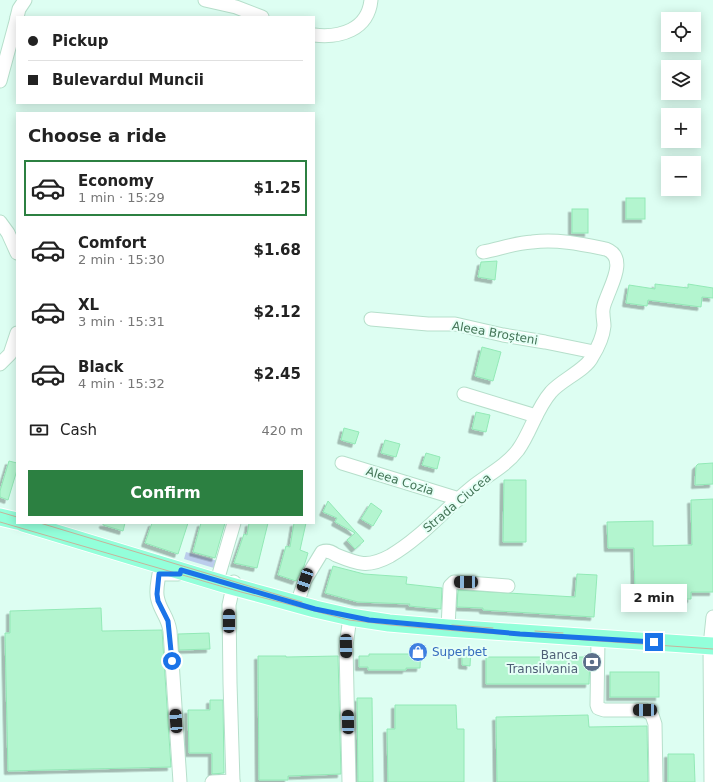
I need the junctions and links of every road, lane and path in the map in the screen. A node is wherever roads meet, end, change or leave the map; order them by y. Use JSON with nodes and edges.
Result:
{"nodes":[{"id":1,"x":25,"y":0,"type":"edge"},
{"id":2,"x":205,"y":0,"type":"edge"},
{"id":3,"x":371,"y":0,"type":"edge"},
{"id":4,"x":17,"y":16,"type":"edge"},
{"id":5,"x":259,"y":16,"type":"edge"},
{"id":6,"x":16,"y":22,"type":"edge"},
{"id":7,"x":315,"y":35,"type":"edge"},
{"id":8,"x":0,"y":81,"type":"edge"},
{"id":9,"x":0,"y":222,"type":"edge"},
{"id":10,"x":16,"y":251,"type":"edge"},
{"id":11,"x":483,"y":252,"type":"dead end"},
{"id":12,"x":371,"y":319,"type":"dead end"},
{"id":13,"x":16,"y":337,"type":"edge"},
{"id":14,"x":594,"y":352,"type":"junction"},
{"id":15,"x":0,"y":364,"type":"edge"},
{"id":16,"x":464,"y":394,"type":"dead end"},
{"id":17,"x":536,"y":416,"type":"junction"},
{"id":18,"x":342,"y":463,"type":"dead end"},
{"id":19,"x":459,"y":499,"type":"junction"},
{"id":20,"x":0,"y":517,"type":"edge"},
{"id":21,"x":16,"y":522,"type":"edge"},
{"id":22,"x":30,"y":524,"type":"edge"},
{"id":23,"x":234,"y":524,"type":"edge"},
{"id":24,"x":46,"y":526,"type":"edge"},
{"id":25,"x":181,"y":570,"type":"junction"},
{"id":26,"x":228,"y":583,"type":"junction"},
{"id":27,"x":508,"y":586,"type":"dead end"},
{"id":28,"x":297,"y":604,"type":"junction"},
{"id":29,"x":350,"y":617,"type":"junction"},
{"id":30,"x":713,"y":618,"type":"edge"},
{"id":31,"x":448,"y":628,"type":"junction"},
{"id":32,"x":598,"y":639,"type":"junction"},
{"id":33,"x":711,"y":646,"type":"edge"},
{"id":34,"x":712,"y":691,"type":"edge"},
{"id":35,"x":233,"y":781,"type":"edge"},
{"id":36,"x":180,"y":782,"type":"edge"},
{"id":37,"x":212,"y":782,"type":"edge"},
{"id":38,"x":349,"y":782,"type":"edge"},
{"id":39,"x":656,"y":782,"type":"edge"},
{"id":40,"x":710,"y":782,"type":"edge"}],
"edges":[{"from":1,"to":4,"type":"street"},
{"from":2,"to":5,"type":"street"},
{"from":3,"to":7,"type":"street"},
{"from":6,"to":8,"type":"street"},
{"from":9,"to":10,"type":"street"},
{"from":11,"to":14,"type":"street","name":"Strada Ciucea"},
{"from":12,"to":14,"type":"street","name":"Aleea Broșteni"},
{"from":13,"to":15,"type":"street"},
{"from":14,"to":17,"type":"street","name":"Strada Ciucea"},
{"from":16,"to":17,"type":"street"},
{"from":17,"to":19,"type":"street","name":"Strada Ciucea"},
{"from":18,"to":19,"type":"street","name":"Aleea Cozia"},
{"from":19,"to":28,"type":"street","name":"Strada Ciucea"},
{"from":20,"to":21,"type":"main road"},
{"from":22,"to":24,"type":"main road"},
{"from":23,"to":26,"type":"street"},
{"from":24,"to":25,"type":"main road"},
{"from":25,"to":26,"type":"main road"},
{"from":25,"to":36,"type":"street"},
{"from":26,"to":28,"type":"main road"},
{"from":26,"to":35,"type":"street"},
{"from":27,"to":31,"type":"street"},
{"from":28,"to":29,"type":"main road"},
{"from":29,"to":31,"type":"main road"},
{"from":29,"to":38,"type":"street"},
{"from":30,"to":33,"type":"street"},
{"from":31,"to":32,"type":"main road"},
{"from":32,"to":33,"type":"main road"},
{"from":32,"to":39,"type":"street"},
{"from":33,"to":34,"type":"street"},
{"from":34,"to":40,"type":"street"},
{"from":35,"to":37,"type":"street"}]}
